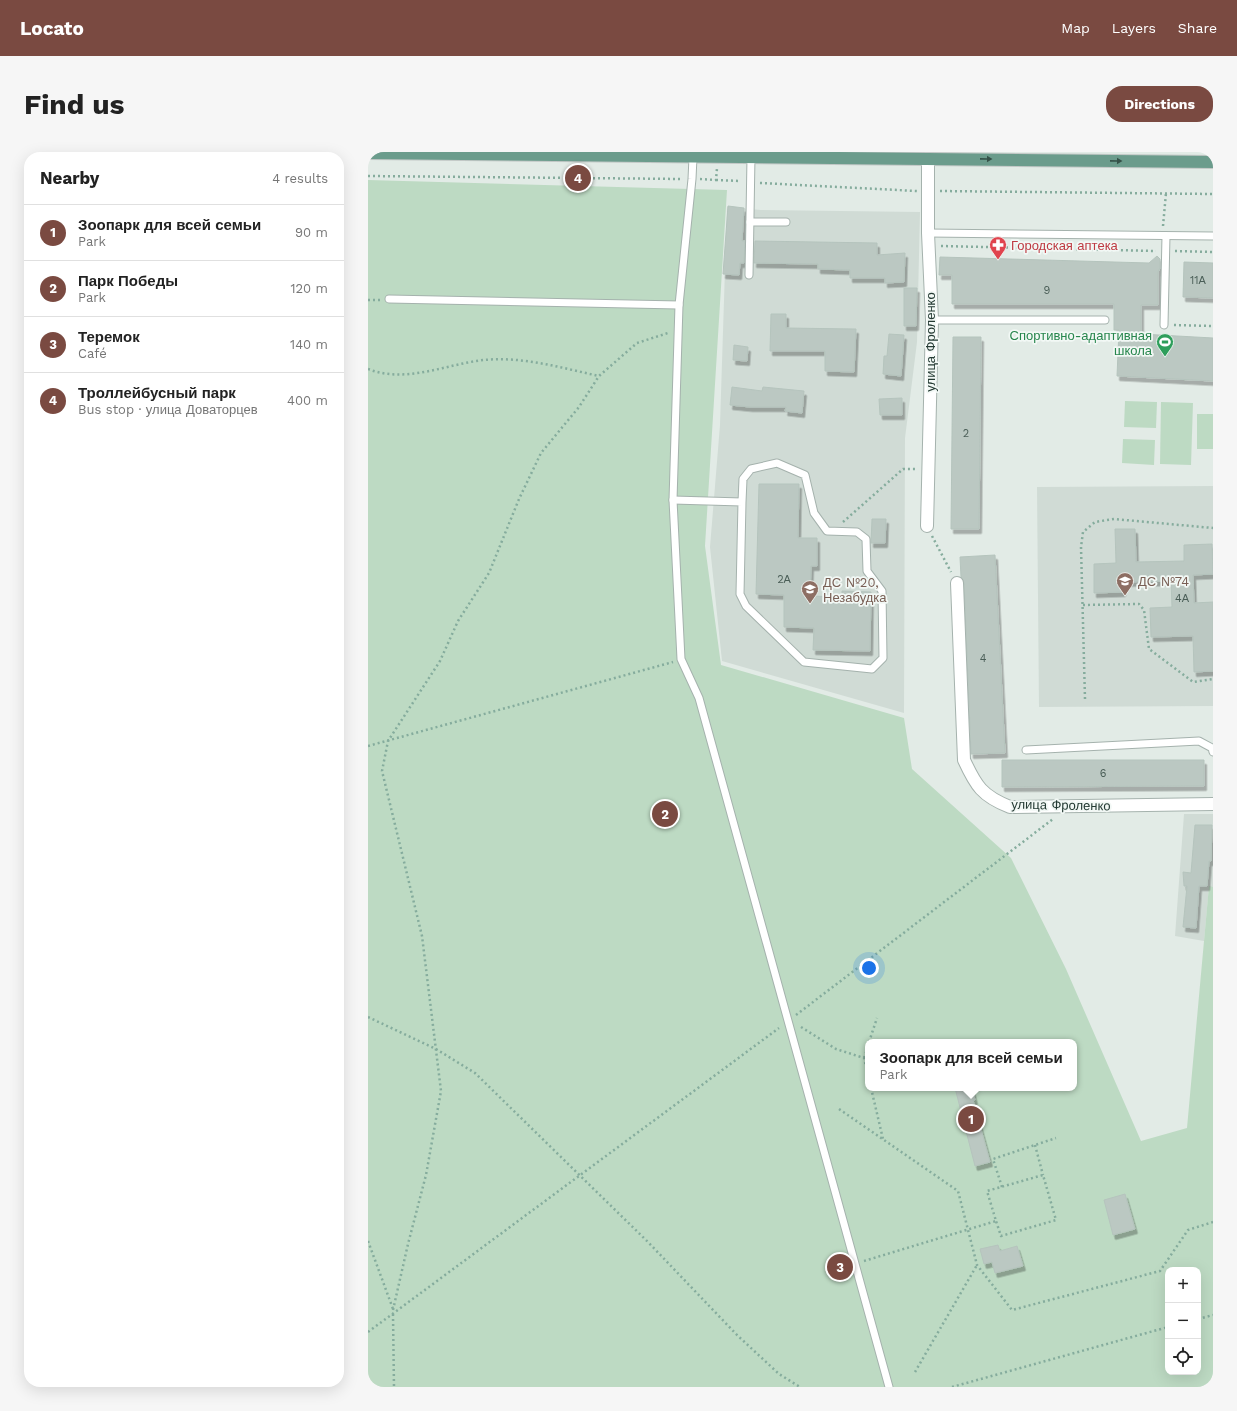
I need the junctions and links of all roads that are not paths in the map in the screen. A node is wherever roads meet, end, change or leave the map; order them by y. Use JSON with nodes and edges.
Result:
{"nodes":[{"id":1,"x":368,"y":152,"type":"edge"},
{"id":2,"x":968,"y":156,"type":"edge"},
{"id":3,"x":693,"y":157,"type":"junction"},
{"id":4,"x":751,"y":157,"type":"junction"},
{"id":5,"x":928,"y":159,"type":"junction"},
{"id":6,"x":1213,"y":162,"type":"edge"},
{"id":7,"x":750,"y":222,"type":"junction"},
{"id":8,"x":786,"y":222,"type":"dead end"},
{"id":9,"x":928,"y":233,"type":"junction"},
{"id":10,"x":1164,"y":236,"type":"junction"},
{"id":11,"x":1213,"y":236,"type":"edge"},
{"id":12,"x":749,"y":275,"type":"dead end"},
{"id":13,"x":389,"y":299,"type":"dead end"},
{"id":14,"x":679,"y":304,"type":"junction"},
{"id":15,"x":932,"y":320,"type":"junction"},
{"id":16,"x":1105,"y":320,"type":"dead end"},
{"id":17,"x":1164,"y":325,"type":"road end"},
{"id":18,"x":673,"y":500,"type":"junction"},
{"id":19,"x":742,"y":502,"type":"junction"},
{"id":20,"x":927,"y":526,"type":"road end"},
{"id":21,"x":957,"y":583,"type":"road end"},
{"id":22,"x":1026,"y":750,"type":"dead end"},
{"id":23,"x":1213,"y":752,"type":"edge"},
{"id":24,"x":1213,"y":804,"type":"edge"},
{"id":25,"x":889,"y":1387,"type":"edge"}],
"edges":[{"from":1,"to":3,"type":"main road"},
{"from":2,"to":5,"type":"main road"},
{"from":2,"to":6,"type":"main road","one_way":true},
{"from":3,"to":4,"type":"main road"},
{"from":3,"to":14,"type":"lane"},
{"from":4,"to":5,"type":"main road"},
{"from":4,"to":7,"type":"lane"},
{"from":5,"to":9,"type":"street","name":"улица Фроленко"},
{"from":7,"to":8,"type":"lane"},
{"from":7,"to":12,"type":"lane"},
{"from":9,"to":10,"type":"lane"},
{"from":9,"to":15,"type":"street","name":"улица Фроленко"},
{"from":10,"to":11,"type":"lane"},
{"from":10,"to":17,"type":"lane"},
{"from":13,"to":14,"type":"lane"},
{"from":14,"to":18,"type":"lane"},
{"from":15,"to":16,"type":"lane"},
{"from":15,"to":20,"type":"street","name":"улица Фроленко"},
{"from":18,"to":19,"type":"lane"},
{"from":18,"to":25,"type":"lane"},
{"from":19,"to":19,"type":"lane"},
{"from":21,"to":24,"type":"street","name":"улица Фроленко"},
{"from":22,"to":23,"type":"lane"}]}
